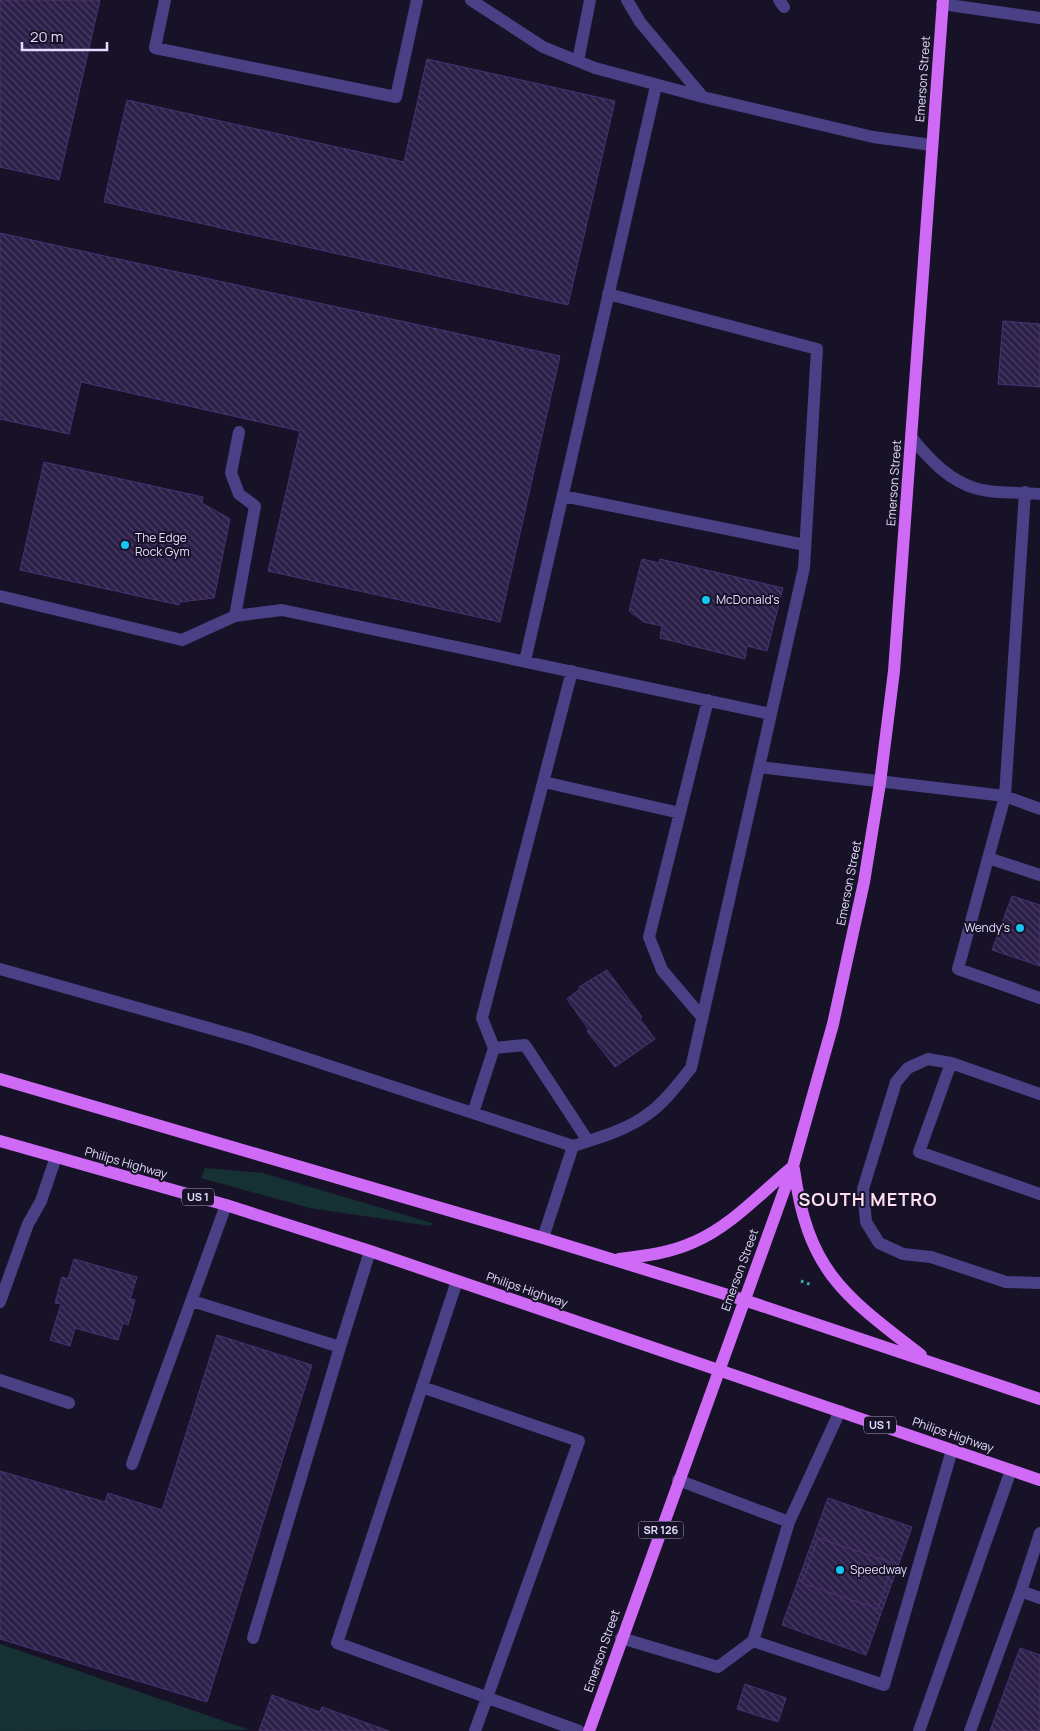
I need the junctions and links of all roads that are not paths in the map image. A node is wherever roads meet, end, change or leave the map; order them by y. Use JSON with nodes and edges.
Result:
{"nodes":[{"id":1,"x":165,"y":0,"type":"edge"},
{"id":2,"x":417,"y":0,"type":"edge"},
{"id":3,"x":471,"y":0,"type":"edge"},
{"id":4,"x":590,"y":0,"type":"edge"},
{"id":5,"x":627,"y":0,"type":"edge"},
{"id":6,"x":940,"y":1,"type":"edge"},
{"id":7,"x":1040,"y":18,"type":"edge"},
{"id":8,"x":578,"y":61,"type":"junction"},
{"id":9,"x":656,"y":86,"type":"junction"},
{"id":10,"x":703,"y":97,"type":"junction"},
{"id":11,"x":932,"y":145,"type":"junction"},
{"id":12,"x":608,"y":294,"type":"junction"},
{"id":13,"x":239,"y":432,"type":"dead end"},
{"id":14,"x":911,"y":437,"type":"junction"},
{"id":15,"x":1025,"y":492,"type":"junction"},
{"id":16,"x":1040,"y":494,"type":"edge"},
{"id":17,"x":562,"y":496,"type":"junction"},
{"id":18,"x":805,"y":545,"type":"junction"},
{"id":19,"x":0,"y":596,"type":"edge"},
{"id":20,"x":235,"y":616,"type":"junction"},
{"id":21,"x":525,"y":662,"type":"junction"},
{"id":22,"x":572,"y":671,"type":"junction"},
{"id":23,"x":708,"y":700,"type":"junction"},
{"id":24,"x":771,"y":714,"type":"junction"},
{"id":25,"x":759,"y":767,"type":"junction"},
{"id":26,"x":544,"y":782,"type":"junction"},
{"id":27,"x":880,"y":783,"type":"junction"},
{"id":28,"x":1005,"y":796,"type":"junction"},
{"id":29,"x":1040,"y":809,"type":"edge"},
{"id":30,"x":680,"y":813,"type":"junction"},
{"id":31,"x":988,"y":858,"type":"junction"},
{"id":32,"x":1040,"y":876,"type":"edge"},
{"id":33,"x":0,"y":969,"type":"edge"},
{"id":34,"x":1040,"y":998,"type":"edge"},
{"id":35,"x":702,"y":1017,"type":"junction"},
{"id":36,"x":494,"y":1048,"type":"junction"},
{"id":37,"x":951,"y":1063,"type":"junction"},
{"id":38,"x":0,"y":1079,"type":"edge"},
{"id":39,"x":1040,"y":1094,"type":"edge"},
{"id":40,"x":473,"y":1113,"type":"junction"},
{"id":41,"x":0,"y":1141,"type":"edge"},
{"id":42,"x":588,"y":1141,"type":"junction"},
{"id":43,"x":573,"y":1146,"type":"junction"},
{"id":44,"x":56,"y":1157,"type":"junction"},
{"id":45,"x":793,"y":1166,"type":"junction"},
{"id":46,"x":1040,"y":1194,"type":"edge"},
{"id":47,"x":226,"y":1205,"type":"junction"},
{"id":48,"x":544,"y":1238,"type":"junction"},
{"id":49,"x":370,"y":1251,"type":"junction"},
{"id":50,"x":613,"y":1259,"type":"junction"},
{"id":51,"x":457,"y":1281,"type":"junction"},
{"id":52,"x":1040,"y":1283,"type":"edge"},
{"id":53,"x":744,"y":1300,"type":"junction"},
{"id":54,"x":192,"y":1301,"type":"junction"},
{"id":55,"x":0,"y":1302,"type":"edge"},
{"id":56,"x":340,"y":1347,"type":"junction"},
{"id":57,"x":930,"y":1362,"type":"junction"},
{"id":58,"x":720,"y":1369,"type":"junction"},
{"id":59,"x":0,"y":1380,"type":"edge"},
{"id":60,"x":422,"y":1386,"type":"junction"},
{"id":61,"x":1040,"y":1398,"type":"edge"},
{"id":62,"x":69,"y":1403,"type":"dead end"},
{"id":63,"x":840,"y":1411,"type":"junction"},
{"id":64,"x":952,"y":1450,"type":"junction"},
{"id":65,"x":132,"y":1464,"type":"dead end"},
{"id":66,"x":1011,"y":1470,"type":"junction"},
{"id":67,"x":678,"y":1480,"type":"junction"},
{"id":68,"x":1040,"y":1480,"type":"edge"},
{"id":69,"x":789,"y":1522,"type":"junction"},
{"id":70,"x":1040,"y":1532,"type":"edge"},
{"id":71,"x":1021,"y":1591,"type":"junction"},
{"id":72,"x":1040,"y":1598,"type":"edge"},
{"id":73,"x":252,"y":1638,"type":"dead end"},
{"id":74,"x":622,"y":1638,"type":"junction"},
{"id":75,"x":753,"y":1642,"type":"junction"},
{"id":76,"x":487,"y":1698,"type":"junction"},
{"id":77,"x":475,"y":1731,"type":"edge"},
{"id":78,"x":579,"y":1731,"type":"edge"},
{"id":79,"x":589,"y":1731,"type":"edge"},
{"id":80,"x":919,"y":1731,"type":"edge"},
{"id":81,"x":970,"y":1731,"type":"edge"}],
"edges":[{"from":1,"to":2,"type":"street"},
{"from":3,"to":8,"type":"street"},
{"from":4,"to":8,"type":"street"},
{"from":5,"to":10,"type":"street"},
{"from":6,"to":7,"type":"street"},
{"from":6,"to":11,"type":"main road","name":"Emerson Street"},
{"from":8,"to":9,"type":"street"},
{"from":9,"to":10,"type":"street"},
{"from":9,"to":12,"type":"street"},
{"from":10,"to":11,"type":"street"},
{"from":11,"to":14,"type":"main road","name":"Emerson Street"},
{"from":12,"to":17,"type":"street"},
{"from":12,"to":18,"type":"street"},
{"from":13,"to":20,"type":"street"},
{"from":14,"to":15,"type":"street"},
{"from":14,"to":27,"type":"main road","name":"Emerson Street"},
{"from":15,"to":16,"type":"street"},
{"from":15,"to":28,"type":"street"},
{"from":17,"to":18,"type":"street"},
{"from":17,"to":21,"type":"street"},
{"from":18,"to":24,"type":"street"},
{"from":19,"to":20,"type":"street"},
{"from":20,"to":21,"type":"street"},
{"from":21,"to":22,"type":"street"},
{"from":22,"to":23,"type":"street"},
{"from":22,"to":26,"type":"street"},
{"from":23,"to":24,"type":"street"},
{"from":23,"to":30,"type":"street"},
{"from":24,"to":25,"type":"street"},
{"from":25,"to":27,"type":"street"},
{"from":25,"to":35,"type":"street"},
{"from":26,"to":30,"type":"street"},
{"from":26,"to":36,"type":"street"},
{"from":27,"to":28,"type":"street"},
{"from":27,"to":45,"type":"main road","name":"Emerson Street"},
{"from":28,"to":29,"type":"street"},
{"from":28,"to":31,"type":"street"},
{"from":30,"to":35,"type":"street"},
{"from":31,"to":32,"type":"street"},
{"from":31,"to":34,"type":"street"},
{"from":33,"to":40,"type":"street"},
{"from":35,"to":42,"type":"street"},
{"from":36,"to":40,"type":"street"},
{"from":36,"to":42,"type":"street"},
{"from":37,"to":39,"type":"street"},
{"from":37,"to":46,"type":"street"},
{"from":37,"to":52,"type":"street"},
{"from":38,"to":48,"type":"main road"},
{"from":40,"to":43,"type":"street"},
{"from":41,"to":44,"type":"main road","name":"Philips Highway","number":"US 1"},
{"from":42,"to":43,"type":"street"},
{"from":43,"to":48,"type":"street"},
{"from":44,"to":47,"type":"main road","name":"Philips Highway","number":"US 1"},
{"from":44,"to":55,"type":"street"},
{"from":45,"to":50,"type":"main road"},
{"from":45,"to":53,"type":"main road","name":"Emerson Street"},
{"from":45,"to":57,"type":"main road"},
{"from":47,"to":49,"type":"main road","name":"Philips Highway","number":"US 1"},
{"from":47,"to":54,"type":"street"},
{"from":48,"to":50,"type":"main road"},
{"from":49,"to":51,"type":"main road","name":"Philips Highway","number":"US 1"},
{"from":49,"to":56,"type":"street"},
{"from":50,"to":53,"type":"main road"},
{"from":51,"to":58,"type":"main road","name":"Philips Highway","number":"US 1"},
{"from":51,"to":60,"type":"street"},
{"from":53,"to":57,"type":"main road"},
{"from":53,"to":58,"type":"main road","name":"Emerson Street"},
{"from":54,"to":56,"type":"street"},
{"from":54,"to":65,"type":"street"},
{"from":56,"to":73,"type":"street"},
{"from":57,"to":61,"type":"main road"},
{"from":58,"to":63,"type":"main road","name":"Philips Highway","number":"US 1"},
{"from":58,"to":67,"type":"main road","name":"Emerson Street","number":"SR 126"},
{"from":59,"to":62,"type":"street"},
{"from":60,"to":76,"type":"street"},
{"from":60,"to":76,"type":"street"},
{"from":63,"to":64,"type":"main road","name":"Philips Highway","number":"US 1"},
{"from":63,"to":69,"type":"street"},
{"from":64,"to":66,"type":"main road","name":"Philips Highway","number":"US 1"},
{"from":64,"to":75,"type":"street"},
{"from":66,"to":68,"type":"main road","name":"Philips Highway","number":"US 1"},
{"from":66,"to":80,"type":"street"},
{"from":67,"to":69,"type":"street"},
{"from":67,"to":74,"type":"main road","name":"Emerson Street","number":"SR 126"},
{"from":69,"to":75,"type":"street"},
{"from":70,"to":71,"type":"street"},
{"from":71,"to":72,"type":"street"},
{"from":71,"to":81,"type":"street"},
{"from":74,"to":75,"type":"street"},
{"from":74,"to":79,"type":"main road","name":"Emerson Street","number":"SR 126"},
{"from":76,"to":77,"type":"street"},
{"from":76,"to":78,"type":"street"}]}
